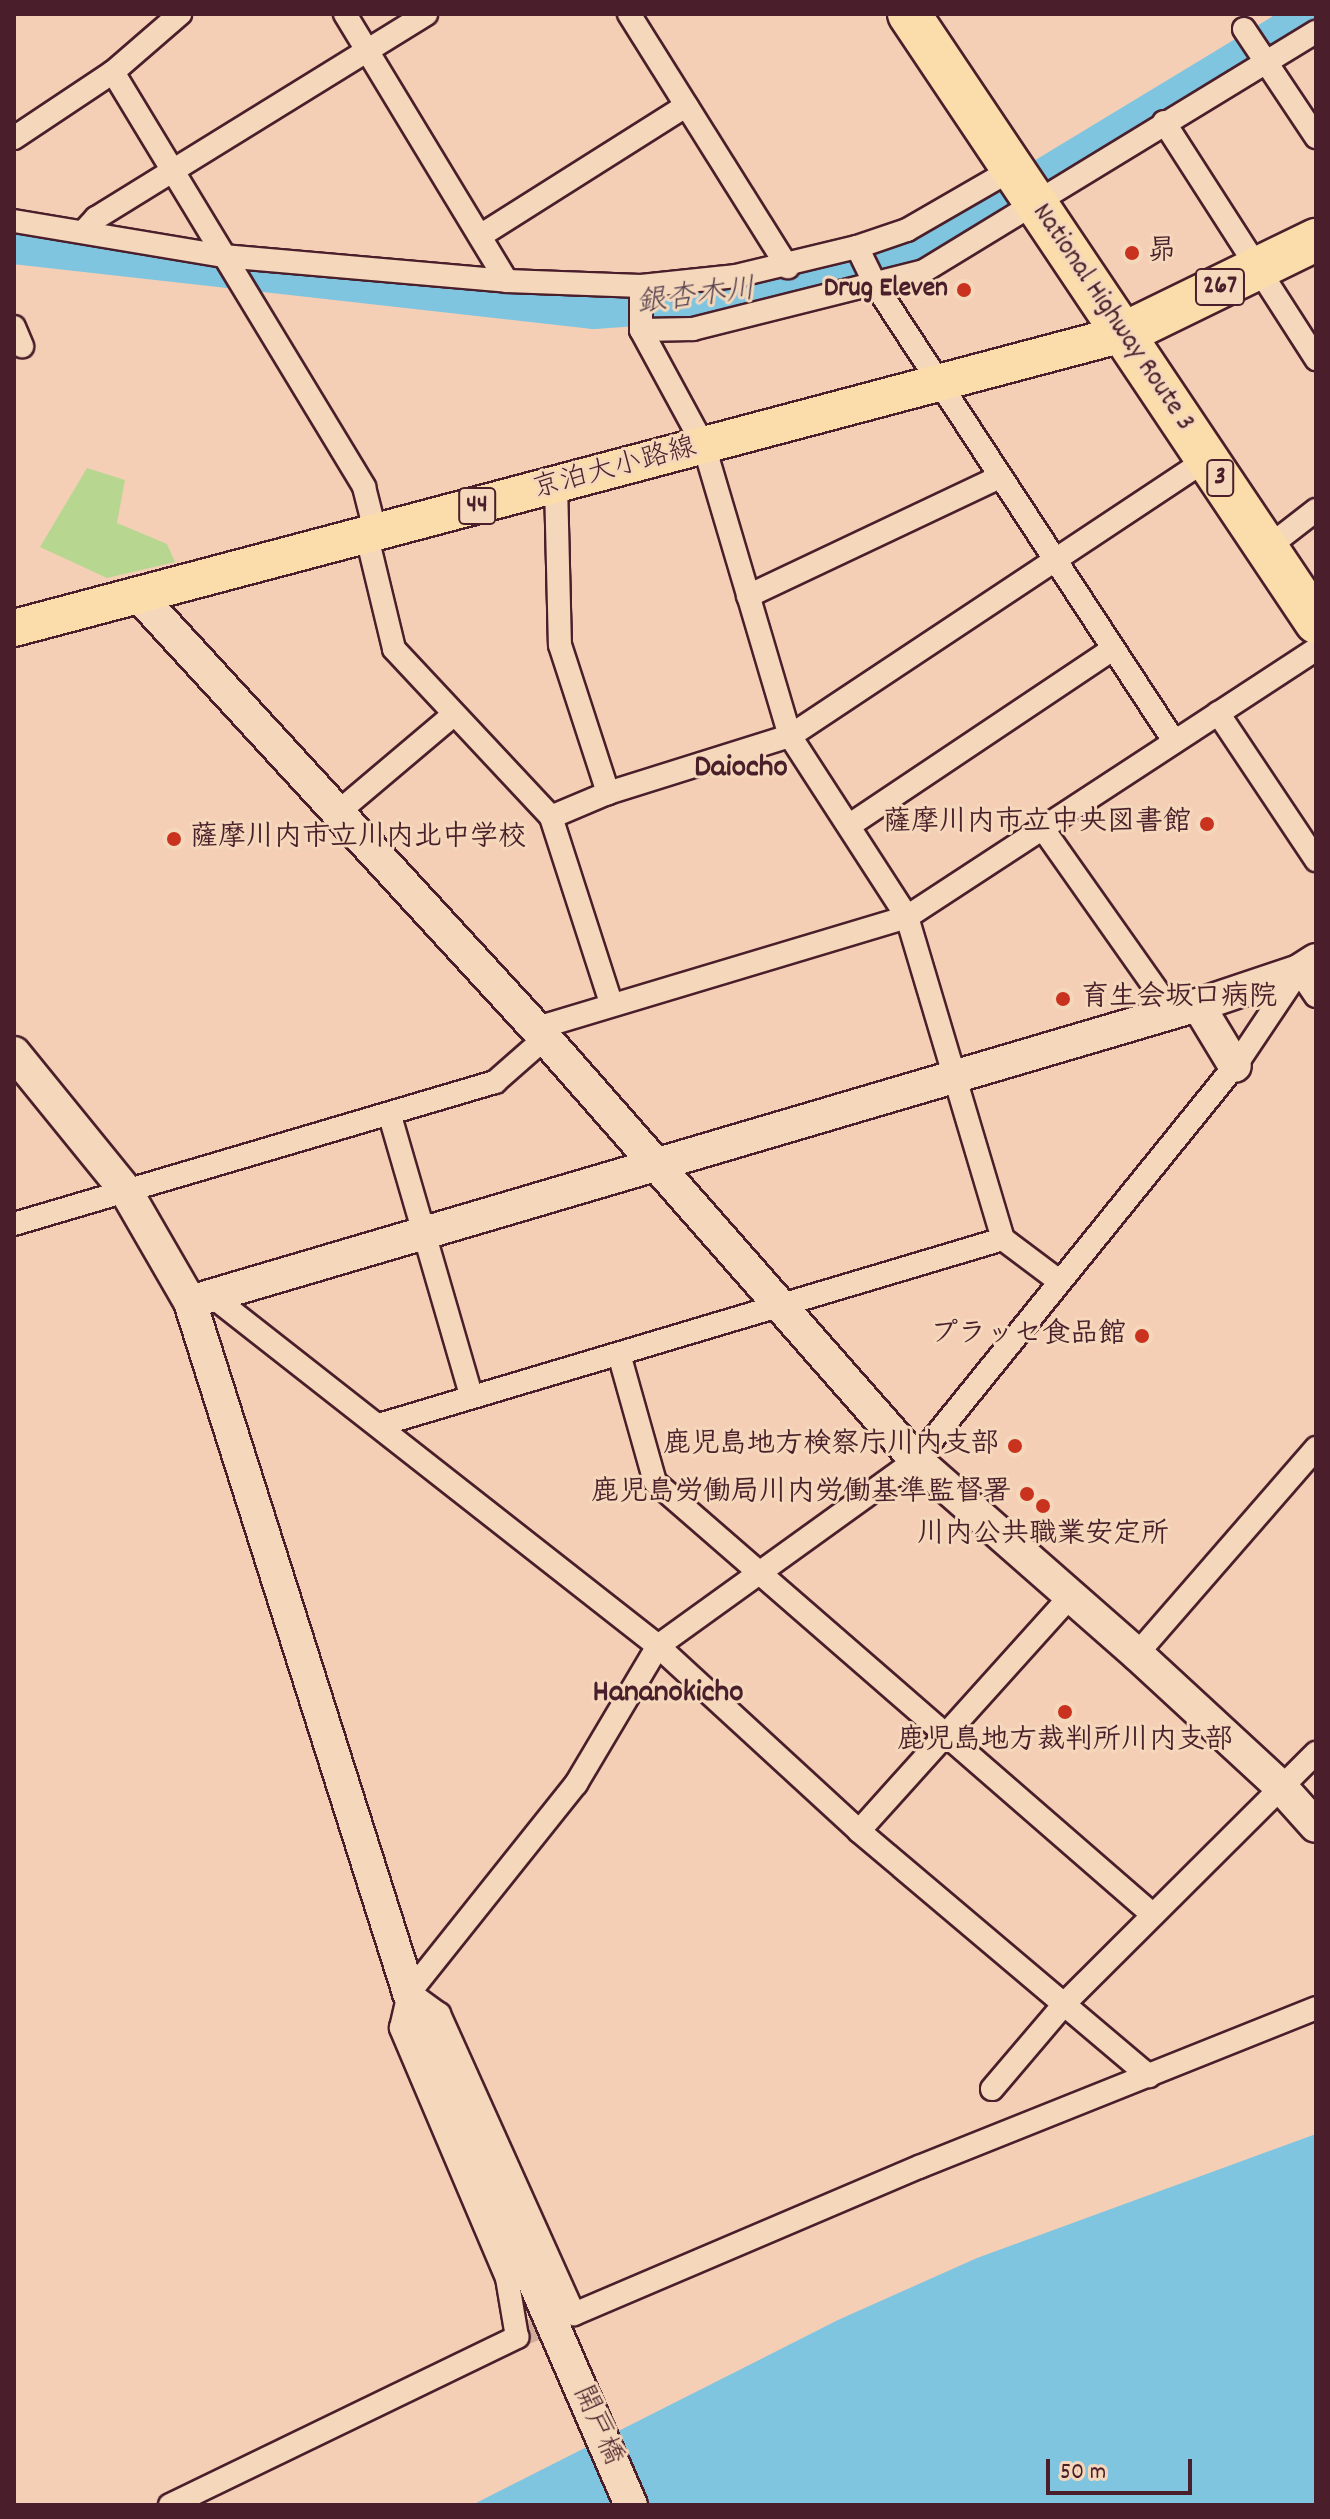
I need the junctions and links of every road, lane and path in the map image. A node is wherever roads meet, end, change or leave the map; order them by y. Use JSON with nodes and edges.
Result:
{"nodes":[{"id":1,"x":180,"y":14,"type":"edge"},
{"id":2,"x":345,"y":14,"type":"edge"},
{"id":3,"x":426,"y":14,"type":"edge"},
{"id":4,"x":629,"y":14,"type":"edge"},
{"id":5,"x":909,"y":14,"type":"edge"},
{"id":6,"x":1246,"y":32,"type":"dead end"},
{"id":7,"x":1316,"y":32,"type":"edge"},
{"id":8,"x":367,"y":50,"type":"junction"},
{"id":9,"x":1263,"y":58,"type":"junction"},
{"id":10,"x":113,"y":72,"type":"junction"},
{"id":11,"x":686,"y":106,"type":"junction"},
{"id":12,"x":1164,"y":122,"type":"junction"},
{"id":13,"x":1316,"y":137,"type":"edge"},
{"id":14,"x":14,"y":138,"type":"edge"},
{"id":15,"x":173,"y":172,"type":"junction"},
{"id":16,"x":1024,"y":188,"type":"junction"},
{"id":17,"x":14,"y":221,"type":"edge"},
{"id":18,"x":84,"y":231,"type":"junction"},
{"id":19,"x":480,"y":236,"type":"junction"},
{"id":20,"x":1316,"y":240,"type":"edge"},
{"id":21,"x":859,"y":250,"type":"junction"},
{"id":22,"x":226,"y":260,"type":"junction"},
{"id":23,"x":788,"y":267,"type":"junction"},
{"id":24,"x":1255,"y":271,"type":"junction"},
{"id":25,"x":507,"y":281,"type":"junction"},
{"id":26,"x":874,"y":282,"type":"junction"},
{"id":27,"x":641,"y":289,"type":"junction"},
{"id":28,"x":641,"y":327,"type":"junction"},
{"id":29,"x":1123,"y":334,"type":"junction"},
{"id":30,"x":1316,"y":359,"type":"edge"},
{"id":31,"x":939,"y":384,"type":"junction"},
{"id":32,"x":704,"y":446,"type":"junction"},
{"id":33,"x":1207,"y":459,"type":"junction"},
{"id":34,"x":1000,"y":477,"type":"junction"},
{"id":35,"x":556,"y":484,"type":"junction"},
{"id":36,"x":1316,"y":510,"type":"edge"},
{"id":37,"x":372,"y":535,"type":"junction"},
{"id":38,"x":1267,"y":548,"type":"junction"},
{"id":39,"x":1057,"y":560,"type":"junction"},
{"id":40,"x":139,"y":596,"type":"junction"},
{"id":41,"x":748,"y":596,"type":"junction"},
{"id":42,"x":1316,"y":622,"type":"edge"},
{"id":43,"x":14,"y":628,"type":"edge"},
{"id":44,"x":1113,"y":649,"type":"junction"},
{"id":45,"x":1316,"y":649,"type":"edge"},
{"id":46,"x":1218,"y":713,"type":"junction"},
{"id":47,"x":453,"y":715,"type":"junction"},
{"id":48,"x":790,"y":736,"type":"junction"},
{"id":49,"x":1174,"y":741,"type":"junction"},
{"id":50,"x":608,"y":793,"type":"junction"},
{"id":51,"x":336,"y":814,"type":"junction"},
{"id":52,"x":551,"y":817,"type":"junction"},
{"id":53,"x":850,"y":825,"type":"junction"},
{"id":54,"x":1041,"y":826,"type":"junction"},
{"id":55,"x":1316,"y":860,"type":"edge"},
{"id":56,"x":907,"y":917,"type":"junction"},
{"id":57,"x":1310,"y":976,"type":"edge"},
{"id":58,"x":611,"y":1003,"type":"junction"},
{"id":59,"x":1185,"y":1009,"type":"junction"},
{"id":60,"x":539,"y":1034,"type":"junction"},
{"id":61,"x":14,"y":1053,"type":"edge"},
{"id":62,"x":1236,"y":1064,"type":"junction"},
{"id":63,"x":957,"y":1076,"type":"junction"},
{"id":64,"x":390,"y":1116,"type":"junction"},
{"id":65,"x":655,"y":1167,"type":"junction"},
{"id":66,"x":126,"y":1191,"type":"junction"},
{"id":67,"x":14,"y":1224,"type":"edge"},
{"id":68,"x":425,"y":1232,"type":"junction"},
{"id":69,"x":1003,"y":1239,"type":"junction"},
{"id":70,"x":1059,"y":1281,"type":"junction"},
{"id":71,"x":201,"y":1299,"type":"junction"},
{"id":72,"x":779,"y":1309,"type":"junction"},
{"id":73,"x":619,"y":1354,"type":"junction"},
{"id":74,"x":471,"y":1395,"type":"junction"},
{"id":75,"x":379,"y":1425,"type":"junction"},
{"id":76,"x":1314,"y":1454,"type":"edge"},
{"id":77,"x":916,"y":1460,"type":"junction"},
{"id":78,"x":758,"y":1572,"type":"junction"},
{"id":79,"x":1070,"y":1597,"type":"junction"},
{"id":80,"x":658,"y":1646,"type":"junction"},
{"id":81,"x":1137,"y":1654,"type":"junction"},
{"id":82,"x":946,"y":1733,"type":"junction"},
{"id":83,"x":1316,"y":1753,"type":"edge"},
{"id":84,"x":1281,"y":1787,"type":"junction"},
{"id":85,"x":1316,"y":1826,"type":"edge"},
{"id":86,"x":859,"y":1831,"type":"junction"},
{"id":87,"x":1152,"y":1914,"type":"junction"},
{"id":88,"x":409,"y":1993,"type":"junction"},
{"id":89,"x":1066,"y":2002,"type":"junction"},
{"id":90,"x":1316,"y":2008,"type":"edge"},
{"id":91,"x":1149,"y":2076,"type":"junction"},
{"id":92,"x":992,"y":2089,"type":"dead end"},
{"id":93,"x":170,"y":2505,"type":"edge"},
{"id":94,"x":631,"y":2505,"type":"edge"}],
"edges":[{"from":1,"to":10,"type":"street"},
{"from":2,"to":8,"type":"street"},
{"from":3,"to":8,"type":"street"},
{"from":4,"to":11,"type":"street"},
{"from":5,"to":16,"type":"highway","name":"National Highway Route 3","number":"3"},
{"from":6,"to":9,"type":"street"},
{"from":7,"to":9,"type":"street"},
{"from":8,"to":15,"type":"street"},
{"from":8,"to":19,"type":"street"},
{"from":9,"to":12,"type":"street"},
{"from":9,"to":13,"type":"street"},
{"from":10,"to":14,"type":"street"},
{"from":10,"to":15,"type":"street"},
{"from":11,"to":19,"type":"street"},
{"from":11,"to":23,"type":"street"},
{"from":12,"to":16,"type":"street"},
{"from":12,"to":24,"type":"street"},
{"from":15,"to":18,"type":"street"},
{"from":15,"to":22,"type":"street"},
{"from":16,"to":21,"type":"street"},
{"from":16,"to":26,"type":"street"},
{"from":16,"to":29,"type":"highway","name":"National Highway Route 3","number":"3"},
{"from":17,"to":18,"type":"street"},
{"from":18,"to":22,"type":"street"},
{"from":19,"to":25,"type":"street"},
{"from":20,"to":24,"type":"highway","number":"267"},
{"from":21,"to":23,"type":"street"},
{"from":21,"to":26,"type":"street"},
{"from":22,"to":25,"type":"street"},
{"from":22,"to":37,"type":"street"},
{"from":23,"to":27,"type":"street"},
{"from":24,"to":29,"type":"highway","number":"267"},
{"from":24,"to":30,"type":"street"},
{"from":25,"to":27,"type":"street"},
{"from":26,"to":28,"type":"street"},
{"from":26,"to":31,"type":"street"},
{"from":27,"to":28,"type":"street"},
{"from":28,"to":32,"type":"street"},
{"from":29,"to":31,"type":"main road","name":"京泊大小路線","number":"44"},
{"from":29,"to":33,"type":"highway","name":"National Highway Route 3","number":"3"},
{"from":31,"to":32,"type":"main road","name":"京泊大小路線","number":"44"},
{"from":31,"to":34,"type":"street"},
{"from":32,"to":35,"type":"main road","name":"京泊大小路線","number":"44"},
{"from":32,"to":41,"type":"street"},
{"from":33,"to":38,"type":"highway","name":"National Highway Route 3","number":"3"},
{"from":33,"to":39,"type":"street"},
{"from":34,"to":39,"type":"street"},
{"from":34,"to":41,"type":"street"},
{"from":35,"to":37,"type":"main road","name":"京泊大小路線","number":"44"},
{"from":35,"to":50,"type":"street"},
{"from":36,"to":38,"type":"street"},
{"from":37,"to":40,"type":"main road","name":"京泊大小路線","number":"44"},
{"from":37,"to":47,"type":"street"},
{"from":38,"to":42,"type":"highway","name":"National Highway Route 3","number":"3"},
{"from":39,"to":44,"type":"street"},
{"from":39,"to":48,"type":"street"},
{"from":40,"to":43,"type":"main road","name":"京泊大小路線","number":"44"},
{"from":40,"to":51,"type":"street"},
{"from":41,"to":48,"type":"street"},
{"from":44,"to":49,"type":"street"},
{"from":44,"to":53,"type":"street"},
{"from":45,"to":46,"type":"street"},
{"from":46,"to":49,"type":"street"},
{"from":46,"to":55,"type":"street"},
{"from":47,"to":51,"type":"street"},
{"from":47,"to":52,"type":"street"},
{"from":48,"to":50,"type":"street"},
{"from":48,"to":53,"type":"street"},
{"from":49,"to":54,"type":"street"},
{"from":50,"to":52,"type":"street"},
{"from":51,"to":60,"type":"street"},
{"from":52,"to":58,"type":"street"},
{"from":53,"to":56,"type":"street"},
{"from":54,"to":56,"type":"street"},
{"from":54,"to":59,"type":"street"},
{"from":56,"to":58,"type":"street"},
{"from":56,"to":63,"type":"street"},
{"from":57,"to":59,"type":"street"},
{"from":57,"to":62,"type":"street"},
{"from":58,"to":60,"type":"street"},
{"from":59,"to":62,"type":"street"},
{"from":59,"to":63,"type":"street"},
{"from":60,"to":64,"type":"street"},
{"from":60,"to":65,"type":"street"},
{"from":61,"to":66,"type":"street","name":"開戸橋"},
{"from":62,"to":70,"type":"street"},
{"from":63,"to":65,"type":"street"},
{"from":63,"to":69,"type":"street"},
{"from":64,"to":66,"type":"street"},
{"from":64,"to":68,"type":"street"},
{"from":65,"to":68,"type":"street"},
{"from":65,"to":72,"type":"street"},
{"from":66,"to":67,"type":"street"},
{"from":66,"to":71,"type":"street","name":"開戸橋"},
{"from":68,"to":71,"type":"street"},
{"from":68,"to":74,"type":"street"},
{"from":69,"to":70,"type":"street"},
{"from":69,"to":72,"type":"street"},
{"from":70,"to":77,"type":"street"},
{"from":71,"to":75,"type":"street"},
{"from":71,"to":88,"type":"street","name":"開戸橋"},
{"from":72,"to":73,"type":"street"},
{"from":72,"to":77,"type":"street"},
{"from":73,"to":74,"type":"street"},
{"from":73,"to":78,"type":"street"},
{"from":74,"to":75,"type":"street"},
{"from":75,"to":80,"type":"street"},
{"from":76,"to":81,"type":"street"},
{"from":77,"to":78,"type":"street"},
{"from":77,"to":79,"type":"street"},
{"from":78,"to":80,"type":"street"},
{"from":78,"to":82,"type":"street"},
{"from":79,"to":81,"type":"street"},
{"from":79,"to":82,"type":"street"},
{"from":80,"to":86,"type":"street"},
{"from":80,"to":88,"type":"street"},
{"from":81,"to":84,"type":"street"},
{"from":82,"to":86,"type":"street"},
{"from":82,"to":87,"type":"street"},
{"from":83,"to":84,"type":"street"},
{"from":84,"to":85,"type":"street"},
{"from":84,"to":87,"type":"street"},
{"from":86,"to":89,"type":"street"},
{"from":87,"to":89,"type":"street"},
{"from":88,"to":91,"type":"street"},
{"from":88,"to":93,"type":"street"},
{"from":88,"to":94,"type":"street","name":"開戸橋"},
{"from":89,"to":91,"type":"street"},
{"from":89,"to":92,"type":"street"},
{"from":90,"to":91,"type":"street"}]}
